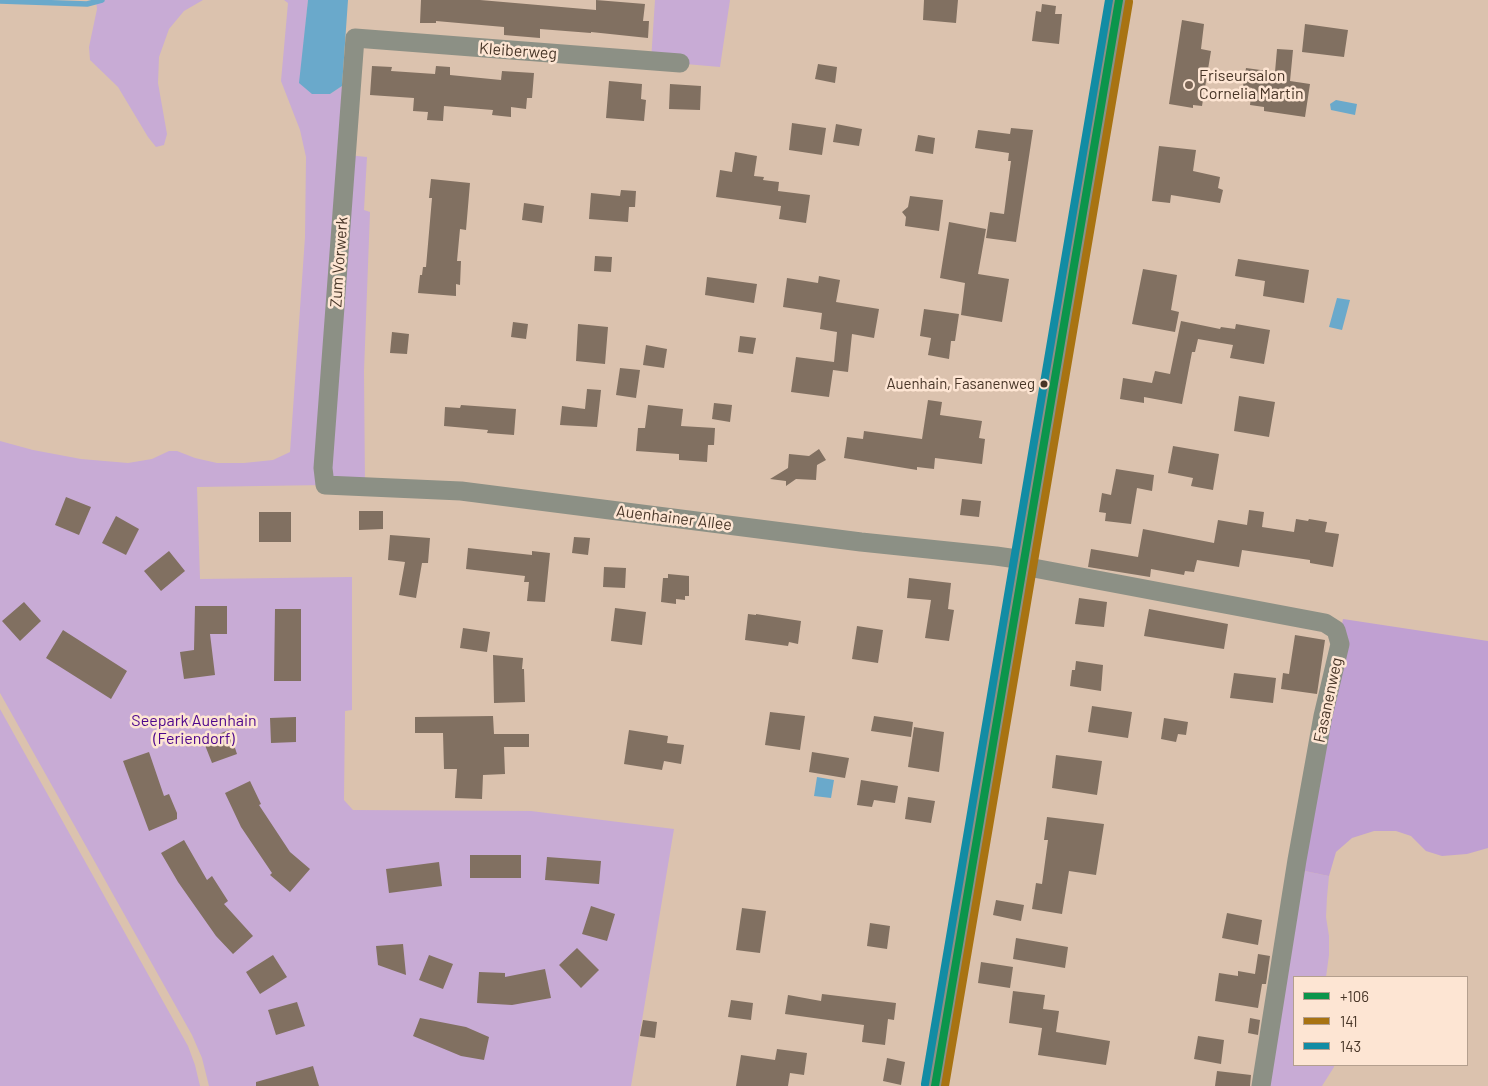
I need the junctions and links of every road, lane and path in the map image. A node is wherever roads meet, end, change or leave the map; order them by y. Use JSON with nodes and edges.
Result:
{"nodes":[{"id":1,"x":1119,"y":0,"type":"edge"},
{"id":2,"x":355,"y":38,"type":"joint"},
{"id":3,"x":680,"y":63,"type":"dead end"},
{"id":4,"x":325,"y":485,"type":"joint"},
{"id":5,"x":1023,"y":563,"type":"junction"},
{"id":6,"x":935,"y":1086,"type":"edge"},
{"id":7,"x":1261,"y":1086,"type":"edge"}],
"edges":[{"from":1,"to":5,"type":"street"},
{"from":2,"to":3,"type":"street","name":"Kleiberweg"},
{"from":2,"to":4,"type":"street","name":"Zum Vorwerk"},
{"from":4,"to":5,"type":"street","name":"Auenhainer Allee"},
{"from":5,"to":6,"type":"street"},
{"from":5,"to":7,"type":"street","name":"Fasanenweg"}]}
